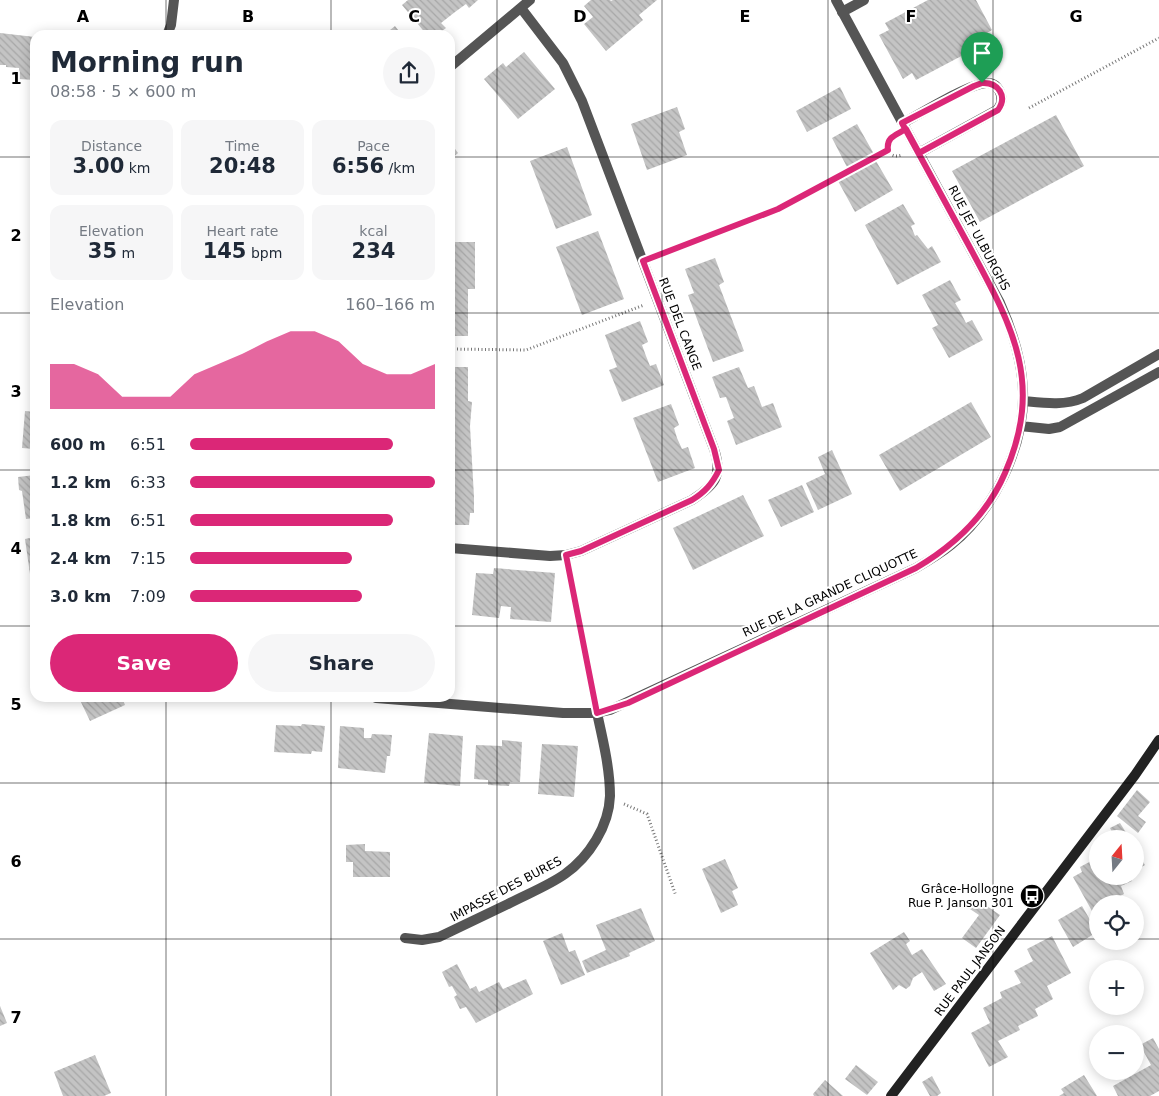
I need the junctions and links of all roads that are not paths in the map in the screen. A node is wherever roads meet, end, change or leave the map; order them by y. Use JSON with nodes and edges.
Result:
{"nodes":[{"id":1,"x":174,"y":0,"type":"edge"},
{"id":2,"x":530,"y":0,"type":"edge"},
{"id":3,"x":836,"y":0,"type":"edge"},
{"id":4,"x":864,"y":0,"type":"edge"},
{"id":5,"x":521,"y":8,"type":"junction"},
{"id":6,"x":842,"y":12,"type":"junction"},
{"id":7,"x":169,"y":30,"type":"edge"},
{"id":8,"x":455,"y":63,"type":"edge"},
{"id":9,"x":904,"y":126,"type":"junction"},
{"id":10,"x":919,"y":153,"type":"junction"},
{"id":11,"x":1159,"y":354,"type":"edge"},
{"id":12,"x":1159,"y":372,"type":"edge"},
{"id":13,"x":1023,"y":401,"type":"junction"},
{"id":14,"x":1020,"y":426,"type":"junction"},
{"id":15,"x":455,"y":548,"type":"edge"},
{"id":16,"x":426,"y":702,"type":"edge"},
{"id":17,"x":597,"y":713,"type":"junction"},
{"id":18,"x":1159,"y":740,"type":"edge"},
{"id":19,"x":405,"y":938,"type":"dead end"},
{"id":20,"x":891,"y":1096,"type":"edge"}],
"edges":[{"from":1,"to":7,"type":"street"},
{"from":2,"to":5,"type":"street"},
{"from":3,"to":6,"type":"street","name":"RUE JEF ULBURGHS"},
{"from":4,"to":6,"type":"street"},
{"from":5,"to":8,"type":"street"},
{"from":5,"to":15,"type":"street","name":"RUE DEL CANGE"},
{"from":6,"to":9,"type":"street","name":"RUE JEF ULBURGHS"},
{"from":9,"to":10,"type":"street","name":"RUE JEF ULBURGHS"},
{"from":9,"to":10,"type":"street"},
{"from":10,"to":13,"type":"street","name":"RUE JEF ULBURGHS"},
{"from":11,"to":13,"type":"street"},
{"from":12,"to":14,"type":"street"},
{"from":13,"to":14,"type":"street","name":"RUE JEF ULBURGHS"},
{"from":14,"to":17,"type":"street","name":"RUE DE LA GRANDE CLIQUOTTE"},
{"from":16,"to":17,"type":"street","name":"RUE DE LA GRANDE CLIQUOTTE"},
{"from":17,"to":19,"type":"street","name":"IMPASSE DES BURES"},
{"from":18,"to":20,"type":"street","name":"RUE PAUL JANSON"}]}
